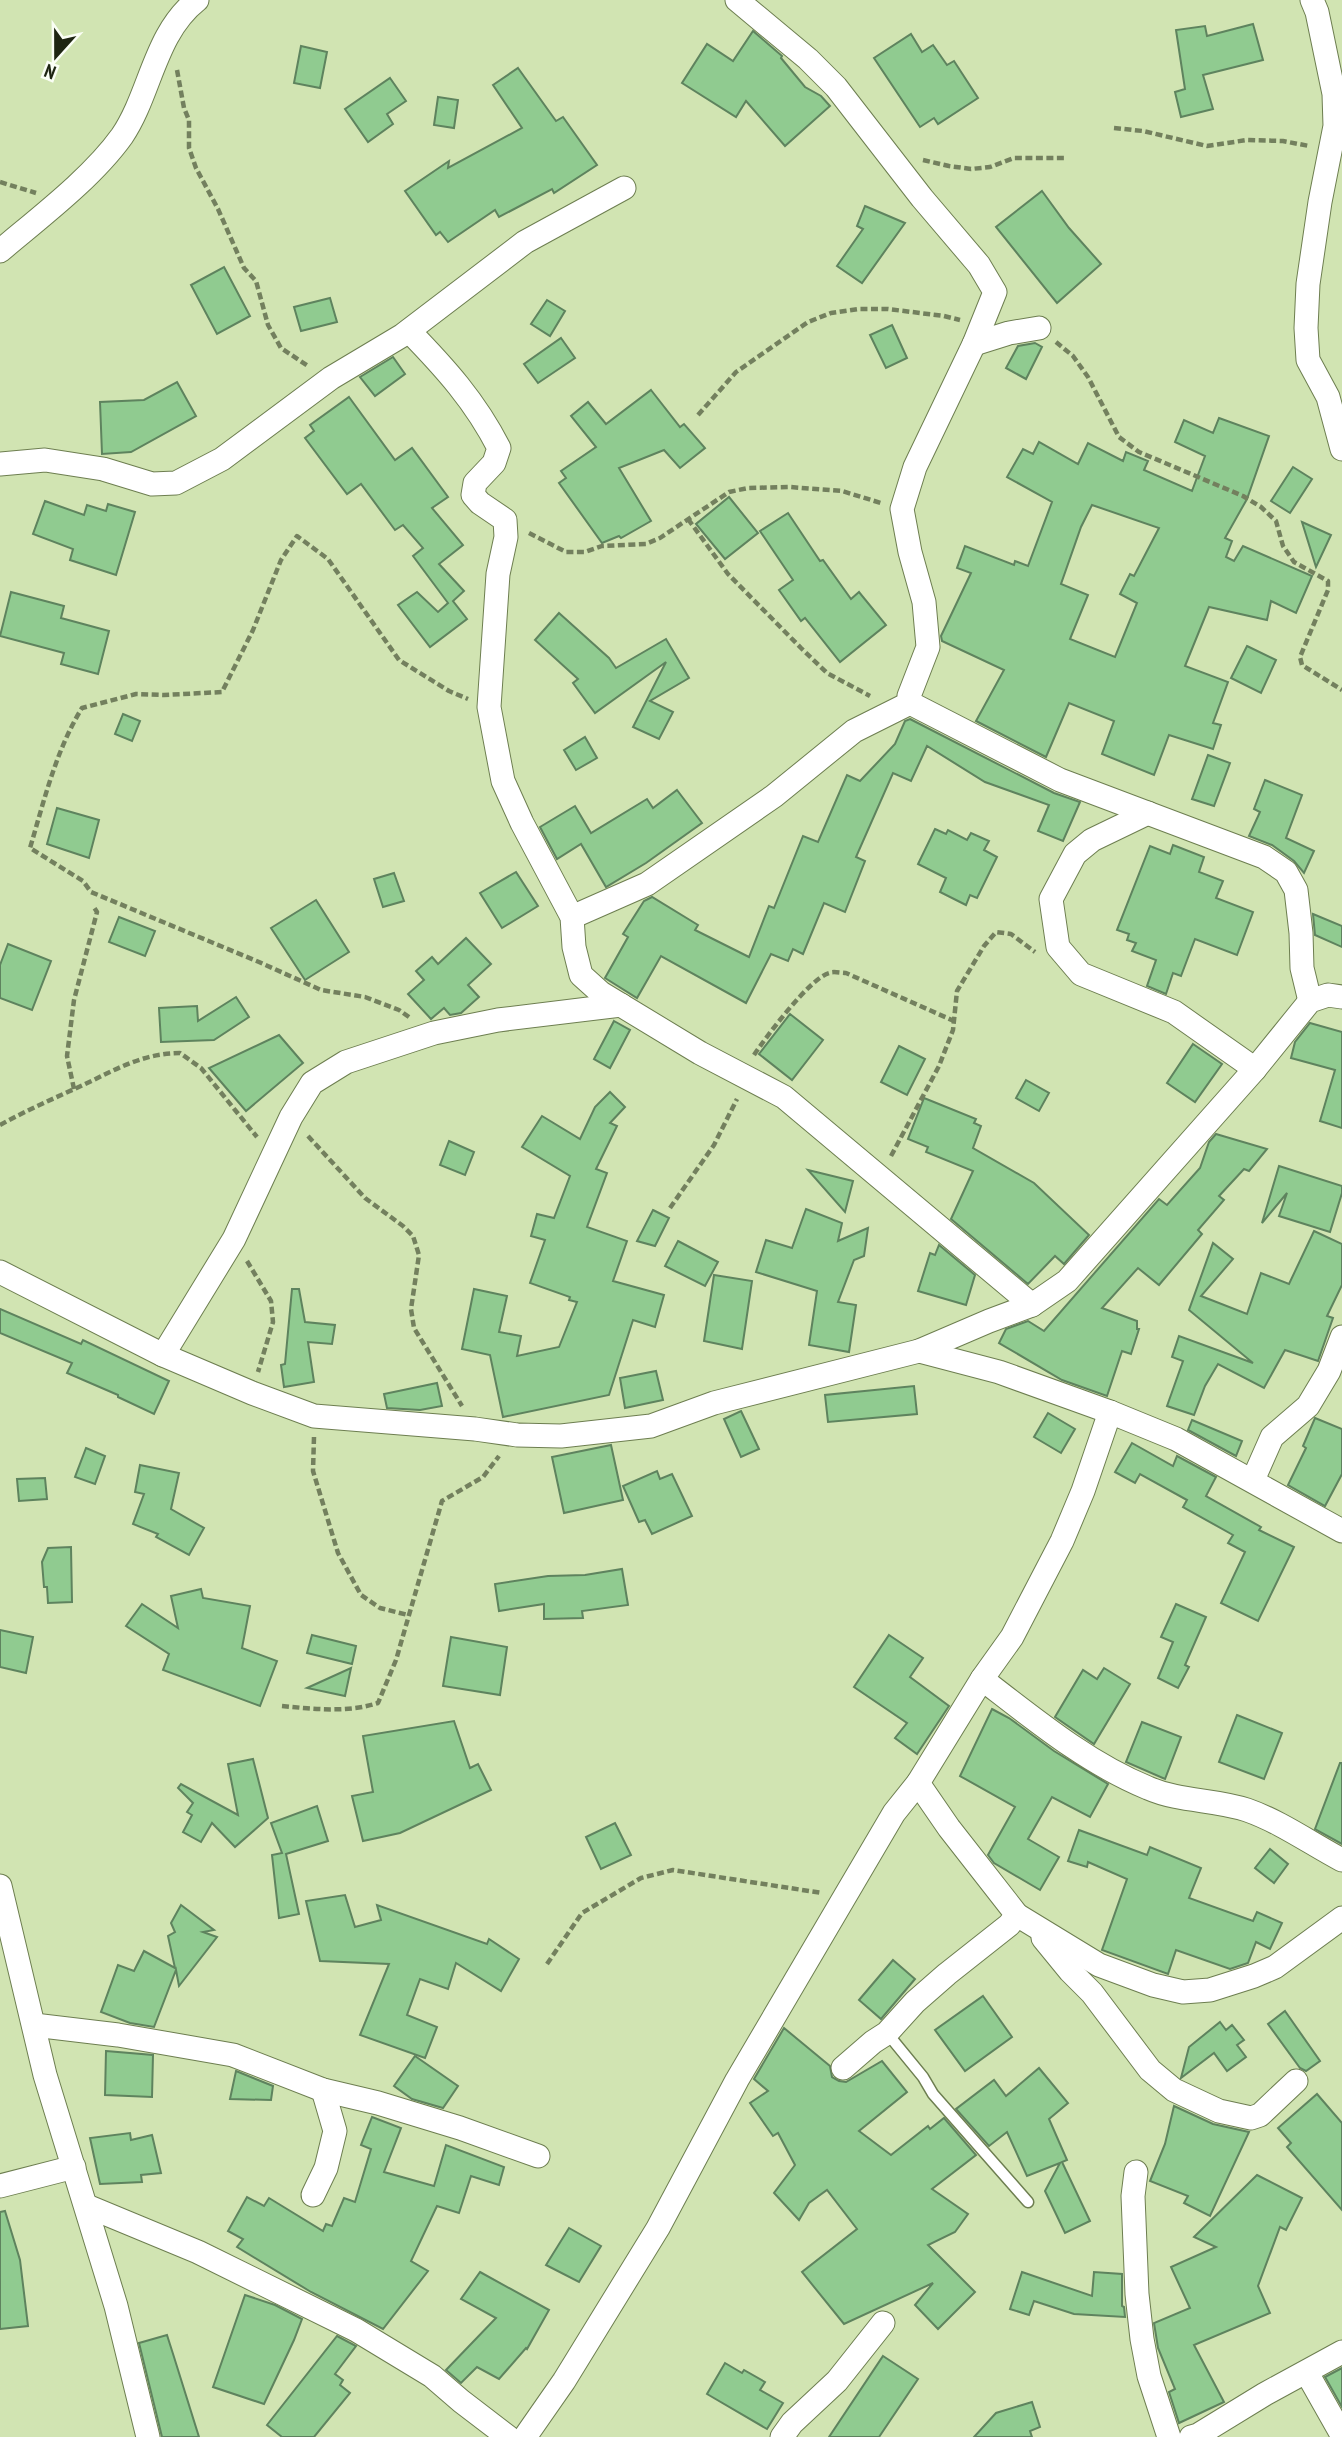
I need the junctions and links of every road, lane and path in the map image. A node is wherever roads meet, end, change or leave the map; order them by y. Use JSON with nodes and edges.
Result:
{"nodes":[{"id":1,"x":197,"y":0,"type":"edge"},
{"id":2,"x":737,"y":0,"type":"edge"},
{"id":3,"x":1312,"y":0,"type":"edge"},
{"id":4,"x":176,"y":69,"type":"dead end"},
{"id":5,"x":1338,"y":95,"type":"edge"},
{"id":6,"x":1114,"y":128,"type":"dead end"},
{"id":7,"x":1331,"y":148,"type":"junction"},
{"id":8,"x":888,"y":154,"type":"junction"},
{"id":9,"x":1064,"y":158,"type":"dead end"},
{"id":10,"x":0,"y":182,"type":"edge"},
{"id":11,"x":624,"y":188,"type":"dead end"},
{"id":12,"x":60,"y":201,"type":"junction"},
{"id":13,"x":0,"y":251,"type":"edge"},
{"id":14,"x":1039,"y":328,"type":"joint"},
{"id":15,"x":409,"y":331,"type":"junction"},
{"id":16,"x":978,"y":335,"type":"junction"},
{"id":17,"x":331,"y":378,"type":"junction"},
{"id":18,"x":1335,"y":394,"type":"edge"},
{"id":19,"x":698,"y":415,"type":"dead end"},
{"id":20,"x":1342,"y":449,"type":"edge"},
{"id":21,"x":0,"y":464,"type":"edge"},
{"id":22,"x":902,"y":509,"type":"junction"},
{"id":23,"x":688,"y":519,"type":"junction"},
{"id":24,"x":505,"y":520,"type":"junction"},
{"id":25,"x":1342,"y":690,"type":"edge"},
{"id":26,"x":905,"y":705,"type":"junction"},
{"id":27,"x":489,"y":707,"type":"junction"},
{"id":28,"x":1148,"y":813,"type":"junction"},
{"id":29,"x":93,"y":906,"type":"dead end"},
{"id":30,"x":572,"y":917,"type":"junction"},
{"id":31,"x":1037,"y":953,"type":"dead end"},
{"id":32,"x":1342,"y":997,"type":"edge"},
{"id":33,"x":1310,"y":1001,"type":"junction"},
{"id":34,"x":621,"y":1005,"type":"junction"},
{"id":35,"x":954,"y":1021,"type":"junction"},
{"id":36,"x":434,"y":1033,"type":"junction"},
{"id":37,"x":1255,"y":1069,"type":"junction"},
{"id":38,"x":748,"y":1077,"type":"junction"},
{"id":39,"x":74,"y":1089,"type":"junction"},
{"id":40,"x":291,"y":1117,"type":"junction"},
{"id":41,"x":0,"y":1125,"type":"edge"},
{"id":42,"x":271,"y":1156,"type":"junction"},
{"id":43,"x":879,"y":1178,"type":"junction"},
{"id":44,"x":670,"y":1208,"type":"dead end"},
{"id":45,"x":234,"y":1239,"type":"junction"},
{"id":46,"x":0,"y":1272,"type":"edge"},
{"id":47,"x":1032,"y":1305,"type":"junction"},
{"id":48,"x":1342,"y":1337,"type":"edge"},
{"id":49,"x":919,"y":1351,"type":"junction"},
{"id":50,"x":163,"y":1355,"type":"junction"},
{"id":51,"x":252,"y":1393,"type":"junction"},
{"id":52,"x":1110,"y":1412,"type":"junction"},
{"id":53,"x":314,"y":1416,"type":"junction"},
{"id":54,"x":475,"y":1429,"type":"junction"},
{"id":55,"x":517,"y":1435,"type":"junction"},
{"id":56,"x":1253,"y":1480,"type":"junction"},
{"id":57,"x":1342,"y":1531,"type":"edge"},
{"id":58,"x":408,"y":1615,"type":"junction"},
{"id":59,"x":982,"y":1679,"type":"junction"},
{"id":60,"x":282,"y":1706,"type":"dead end"},
{"id":61,"x":918,"y":1783,"type":"junction"},
{"id":62,"x":1342,"y":1860,"type":"edge"},
{"id":63,"x":0,"y":1886,"type":"edge"},
{"id":64,"x":844,"y":1896,"type":"junction"},
{"id":65,"x":1342,"y":1918,"type":"edge"},
{"id":66,"x":1025,"y":1920,"type":"junction"},
{"id":67,"x":547,"y":1964,"type":"dead end"},
{"id":68,"x":34,"y":2025,"type":"junction"},
{"id":69,"x":887,"y":2033,"type":"junction"},
{"id":70,"x":843,"y":2068,"type":"dead end"},
{"id":71,"x":1296,"y":2081,"type":"dead end"},
{"id":72,"x":323,"y":2090,"type":"junction"},
{"id":73,"x":538,"y":2156,"type":"dead end"},
{"id":74,"x":74,"y":2167,"type":"junction"},
{"id":75,"x":1136,"y":2172,"type":"dead end"},
{"id":76,"x":0,"y":2186,"type":"edge"},
{"id":77,"x":313,"y":2195,"type":"dead end"},
{"id":78,"x":1028,"y":2202,"type":"dead end"},
{"id":79,"x":87,"y":2206,"type":"junction"},
{"id":80,"x":883,"y":2323,"type":"dead end"},
{"id":81,"x":1342,"y":2352,"type":"edge"},
{"id":82,"x":1307,"y":2373,"type":"junction"},
{"id":83,"x":1342,"y":2435,"type":"edge"},
{"id":84,"x":148,"y":2437,"type":"edge"},
{"id":85,"x":508,"y":2437,"type":"edge"},
{"id":86,"x":525,"y":2437,"type":"edge"},
{"id":87,"x":782,"y":2437,"type":"edge"},
{"id":88,"x":1169,"y":2437,"type":"edge"},
{"id":89,"x":1191,"y":2437,"type":"edge"}],
"edges":[{"from":1,"to":12,"type":"street"},
{"from":2,"to":8,"type":"street"},
{"from":3,"to":5,"type":"street"},
{"from":4,"to":17,"type":"path"},
{"from":5,"to":7,"type":"street"},
{"from":6,"to":7,"type":"path"},
{"from":7,"to":18,"type":"street"},
{"from":8,"to":9,"type":"path"},
{"from":8,"to":16,"type":"street"},
{"from":10,"to":12,"type":"path"},
{"from":11,"to":15,"type":"street"},
{"from":12,"to":13,"type":"street"},
{"from":14,"to":16,"type":"street"},
{"from":14,"to":25,"type":"path"},
{"from":15,"to":17,"type":"street"},
{"from":15,"to":24,"type":"street"},
{"from":16,"to":19,"type":"path"},
{"from":16,"to":22,"type":"street"},
{"from":17,"to":21,"type":"street"},
{"from":18,"to":20,"type":"street"},
{"from":22,"to":23,"type":"path"},
{"from":22,"to":26,"type":"street"},
{"from":23,"to":24,"type":"path"},
{"from":23,"to":26,"type":"path"},
{"from":24,"to":27,"type":"street"},
{"from":26,"to":28,"type":"street"},
{"from":26,"to":30,"type":"street"},
{"from":27,"to":30,"type":"street"},
{"from":27,"to":36,"type":"path"},
{"from":28,"to":33,"type":"street"},
{"from":28,"to":37,"type":"street"},
{"from":29,"to":39,"type":"path"},
{"from":30,"to":34,"type":"street"},
{"from":31,"to":35,"type":"path"},
{"from":32,"to":33,"type":"street"},
{"from":33,"to":37,"type":"street"},
{"from":34,"to":36,"type":"street"},
{"from":34,"to":38,"type":"street"},
{"from":35,"to":38,"type":"path"},
{"from":35,"to":43,"type":"path"},
{"from":36,"to":40,"type":"street"},
{"from":37,"to":47,"type":"street"},
{"from":38,"to":43,"type":"street"},
{"from":38,"to":44,"type":"path"},
{"from":39,"to":41,"type":"path"},
{"from":39,"to":42,"type":"path"},
{"from":40,"to":42,"type":"street"},
{"from":40,"to":54,"type":"path"},
{"from":42,"to":45,"type":"street"},
{"from":43,"to":47,"type":"street"},
{"from":45,"to":50,"type":"street"},
{"from":45,"to":51,"type":"path"},
{"from":46,"to":50,"type":"street"},
{"from":47,"to":49,"type":"street"},
{"from":48,"to":56,"type":"street"},
{"from":49,"to":52,"type":"street"},
{"from":49,"to":55,"type":"street"},
{"from":50,"to":51,"type":"street"},
{"from":51,"to":53,"type":"street"},
{"from":52,"to":56,"type":"street"},
{"from":52,"to":59,"type":"street"},
{"from":53,"to":54,"type":"street"},
{"from":53,"to":58,"type":"path"},
{"from":54,"to":55,"type":"street"},
{"from":55,"to":58,"type":"path"},
{"from":56,"to":57,"type":"street"},
{"from":58,"to":60,"type":"path"},
{"from":59,"to":61,"type":"street"},
{"from":59,"to":62,"type":"street"},
{"from":61,"to":64,"type":"street"},
{"from":61,"to":66,"type":"street"},
{"from":63,"to":68,"type":"street"},
{"from":64,"to":67,"type":"path"},
{"from":64,"to":86,"type":"street"},
{"from":65,"to":66,"type":"street"},
{"from":66,"to":69,"type":"street"},
{"from":66,"to":71,"type":"street"},
{"from":68,"to":72,"type":"street"},
{"from":68,"to":74,"type":"street"},
{"from":69,"to":70,"type":"street"},
{"from":69,"to":78,"type":"lane"},
{"from":72,"to":73,"type":"street"},
{"from":72,"to":77,"type":"street"},
{"from":74,"to":76,"type":"street"},
{"from":74,"to":79,"type":"street"},
{"from":75,"to":88,"type":"street"},
{"from":79,"to":84,"type":"street"},
{"from":79,"to":85,"type":"street"},
{"from":80,"to":87,"type":"street"},
{"from":81,"to":82,"type":"street"},
{"from":82,"to":83,"type":"street"},
{"from":82,"to":89,"type":"street"}]}
